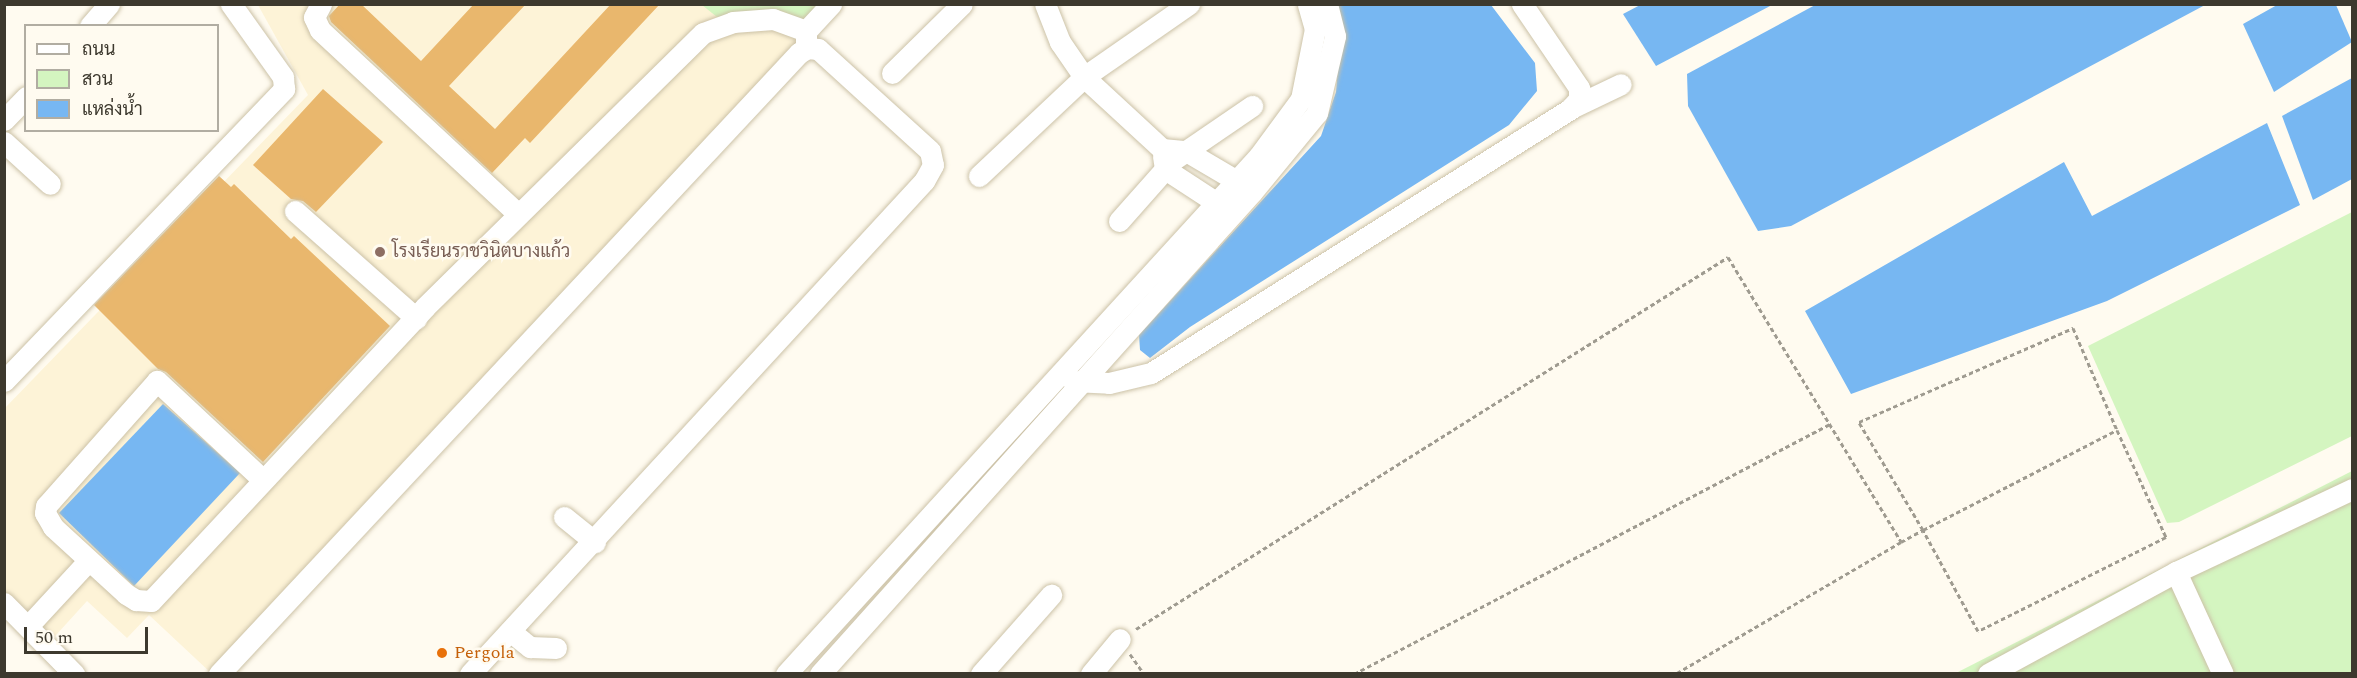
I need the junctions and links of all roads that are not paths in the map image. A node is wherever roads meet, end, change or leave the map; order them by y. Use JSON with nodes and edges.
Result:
{"nodes":[{"id":1,"x":231,"y":4,"type":"edge"},
{"id":2,"x":321,"y":4,"type":"edge"},
{"id":3,"x":831,"y":4,"type":"edge"},
{"id":4,"x":962,"y":4,"type":"edge"},
{"id":5,"x":1045,"y":4,"type":"edge"},
{"id":6,"x":1189,"y":4,"type":"edge"},
{"id":7,"x":1308,"y":4,"type":"edge"},
{"id":8,"x":1327,"y":4,"type":"edge"},
{"id":9,"x":1522,"y":4,"type":"edge"},
{"id":10,"x":806,"y":39,"type":"junction"},
{"id":11,"x":892,"y":73,"type":"dead end"},
{"id":12,"x":1084,"y":77,"type":"junction"},
{"id":13,"x":1621,"y":84,"type":"dead end"},
{"id":14,"x":24,"y":99,"type":"edge"},
{"id":15,"x":1252,"y":105,"type":"dead end"},
{"id":16,"x":1571,"y":108,"type":"junction"},
{"id":17,"x":4,"y":120,"type":"edge"},
{"id":18,"x":4,"y":142,"type":"edge"},
{"id":19,"x":1186,"y":151,"type":"junction"},
{"id":20,"x":1164,"y":159,"type":"junction"},
{"id":21,"x":1266,"y":163,"type":"junction"},
{"id":22,"x":979,"y":177,"type":"dead end"},
{"id":23,"x":50,"y":184,"type":"dead end"},
{"id":24,"x":1245,"y":186,"type":"junction"},
{"id":25,"x":1225,"y":207,"type":"junction"},
{"id":26,"x":295,"y":211,"type":"dead end"},
{"id":27,"x":518,"y":214,"type":"junction"},
{"id":28,"x":1119,"y":221,"type":"dead end"},
{"id":29,"x":416,"y":318,"type":"junction"},
{"id":30,"x":1083,"y":379,"type":"junction"},
{"id":31,"x":4,"y":381,"type":"edge"},
{"id":32,"x":1048,"y":386,"type":"junction"},
{"id":33,"x":262,"y":479,"type":"junction"},
{"id":34,"x":2352,"y":489,"type":"edge"},
{"id":35,"x":564,"y":516,"type":"dead end"},
{"id":36,"x":595,"y":542,"type":"junction"},
{"id":37,"x":88,"y":561,"type":"junction"},
{"id":38,"x":2176,"y":572,"type":"junction"},
{"id":39,"x":1051,"y":595,"type":"dead end"},
{"id":40,"x":4,"y":603,"type":"edge"},
{"id":41,"x":28,"y":625,"type":"junction"},
{"id":42,"x":510,"y":631,"type":"junction"},
{"id":43,"x":1120,"y":639,"type":"road end"},
{"id":44,"x":556,"y":648,"type":"dead end"},
{"id":45,"x":74,"y":674,"type":"edge"},
{"id":46,"x":219,"y":674,"type":"edge"},
{"id":47,"x":470,"y":674,"type":"edge"},
{"id":48,"x":786,"y":674,"type":"edge"},
{"id":49,"x":820,"y":674,"type":"edge"},
{"id":50,"x":981,"y":674,"type":"edge"},
{"id":51,"x":1091,"y":674,"type":"edge"},
{"id":52,"x":1988,"y":674,"type":"edge"},
{"id":53,"x":2223,"y":674,"type":"edge"}],
"edges":[{"from":1,"to":31,"type":"street"},
{"from":2,"to":27,"type":"street"},
{"from":3,"to":10,"type":"street"},
{"from":4,"to":11,"type":"street"},
{"from":5,"to":12,"type":"street"},
{"from":6,"to":12,"type":"street"},
{"from":7,"to":21,"type":"street"},
{"from":8,"to":21,"type":"street"},
{"from":9,"to":16,"type":"street"},
{"from":10,"to":27,"type":"street"},
{"from":10,"to":36,"type":"street"},
{"from":10,"to":46,"type":"street"},
{"from":12,"to":20,"type":"street"},
{"from":12,"to":22,"type":"street"},
{"from":13,"to":16,"type":"street"},
{"from":14,"to":17,"type":"street"},
{"from":15,"to":19,"type":"street"},
{"from":16,"to":30,"type":"street"},
{"from":18,"to":23,"type":"street"},
{"from":19,"to":20,"type":"street"},
{"from":19,"to":24,"type":"street"},
{"from":20,"to":25,"type":"street"},
{"from":20,"to":28,"type":"street"},
{"from":21,"to":24,"type":"street"},
{"from":24,"to":25,"type":"street"},
{"from":25,"to":30,"type":"street"},
{"from":25,"to":32,"type":"street"},
{"from":26,"to":29,"type":"street"},
{"from":27,"to":29,"type":"street"},
{"from":29,"to":33,"type":"street"},
{"from":30,"to":32,"type":"street"},
{"from":30,"to":49,"type":"street"},
{"from":32,"to":48,"type":"street"},
{"from":33,"to":37,"type":"street"},
{"from":33,"to":37,"type":"street"},
{"from":34,"to":38,"type":"street"},
{"from":35,"to":36,"type":"street"},
{"from":36,"to":42,"type":"street"},
{"from":37,"to":41,"type":"street"},
{"from":38,"to":52,"type":"street"},
{"from":38,"to":53,"type":"street"},
{"from":39,"to":50,"type":"street"},
{"from":40,"to":41,"type":"street"},
{"from":41,"to":45,"type":"street"},
{"from":42,"to":44,"type":"street"},
{"from":42,"to":47,"type":"street"},
{"from":43,"to":51,"type":"street"}]}
